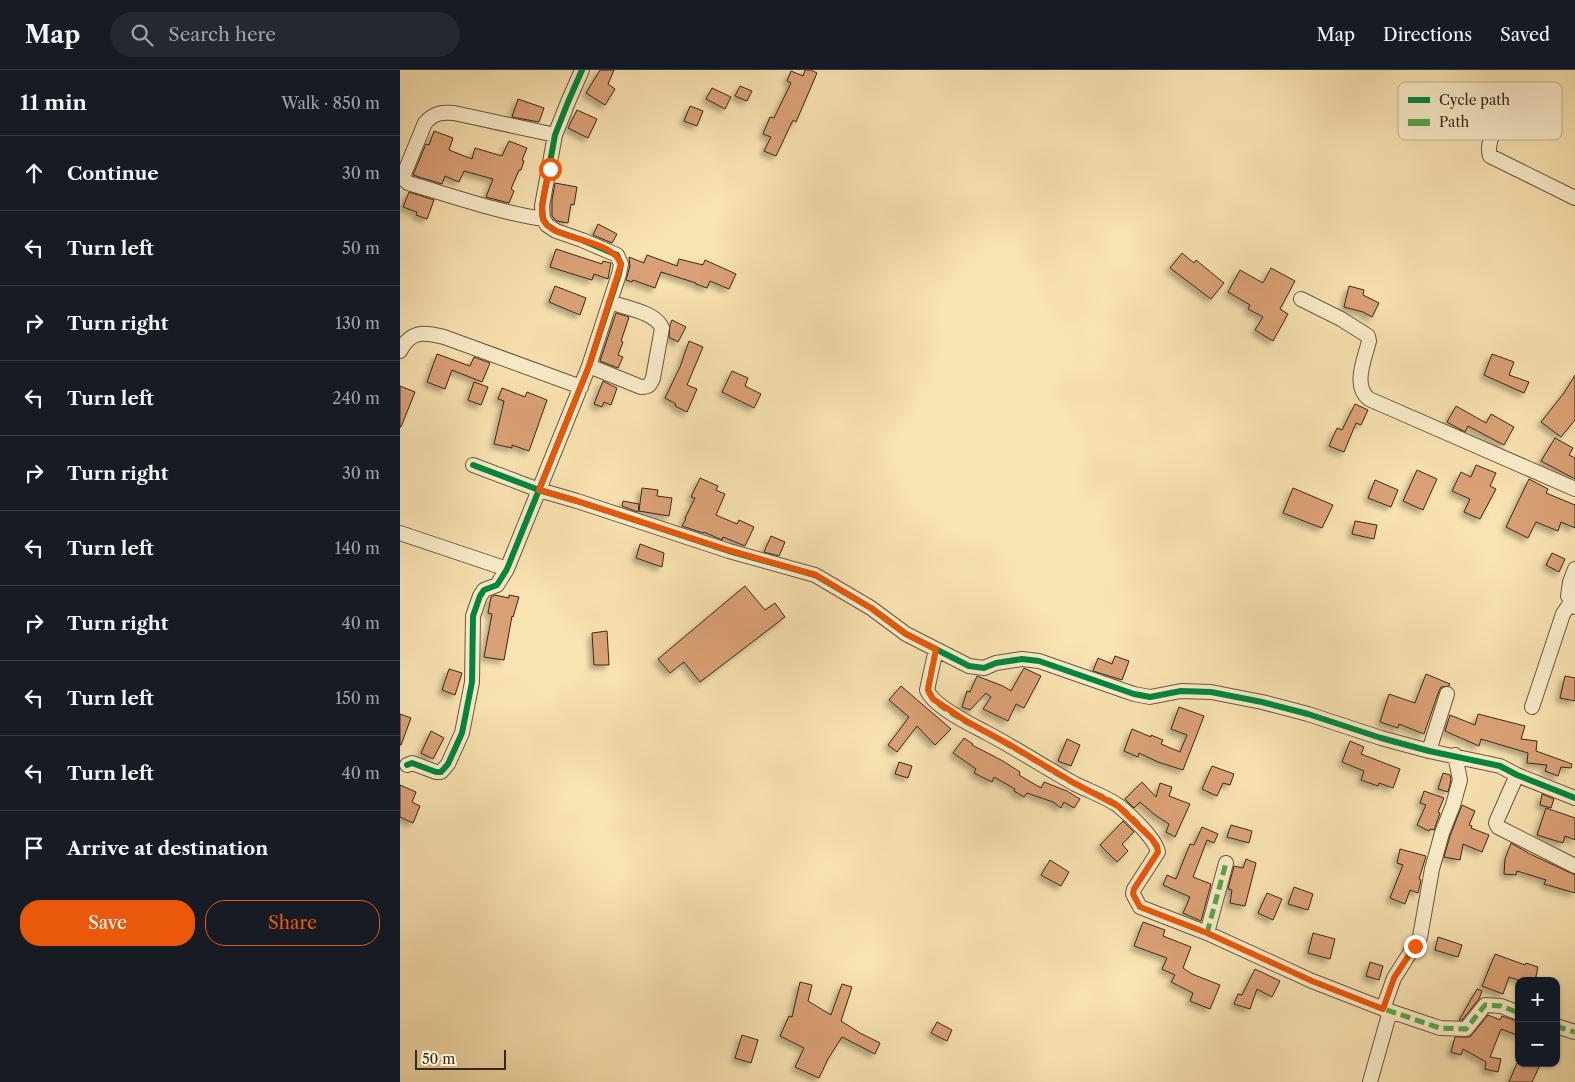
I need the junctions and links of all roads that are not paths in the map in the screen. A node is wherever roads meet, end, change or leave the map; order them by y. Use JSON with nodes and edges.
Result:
{"nodes":[{"id":1,"x":582,"y":70,"type":"edge"},
{"id":2,"x":555,"y":135,"type":"junction"},
{"id":3,"x":1491,"y":140,"type":"edge"},
{"id":4,"x":1575,"y":198,"type":"edge"},
{"id":5,"x":543,"y":219,"type":"junction"},
{"id":6,"x":1302,"y":299,"type":"dead end"},
{"id":7,"x":610,"y":302,"type":"junction"},
{"id":8,"x":400,"y":351,"type":"edge"},
{"id":9,"x":589,"y":366,"type":"junction"},
{"id":10,"x":581,"y":387,"type":"junction"},
{"id":11,"x":473,"y":465,"type":"dead end"},
{"id":12,"x":1575,"y":489,"type":"edge"},
{"id":13,"x":539,"y":490,"type":"junction"},
{"id":14,"x":400,"y":533,"type":"edge"},
{"id":15,"x":507,"y":569,"type":"junction"},
{"id":16,"x":1575,"y":569,"type":"edge"},
{"id":17,"x":1573,"y":604,"type":"edge"},
{"id":18,"x":936,"y":649,"type":"junction"},
{"id":19,"x":1447,"y":694,"type":"dead end"},
{"id":20,"x":1532,"y":707,"type":"dead end"},
{"id":21,"x":1429,"y":751,"type":"junction"},
{"id":22,"x":1455,"y":755,"type":"junction"},
{"id":23,"x":407,"y":765,"type":"dead end"},
{"id":24,"x":1517,"y":775,"type":"junction"},
{"id":25,"x":1575,"y":798,"type":"edge"},
{"id":26,"x":1226,"y":863,"type":"dead end"},
{"id":27,"x":1575,"y":866,"type":"edge"},
{"id":28,"x":1207,"y":933,"type":"junction"},
{"id":29,"x":1387,"y":1010,"type":"junction"},
{"id":30,"x":1515,"y":1011,"type":"edge"},
{"id":31,"x":1560,"y":1027,"type":"edge"},
{"id":32,"x":1575,"y":1032,"type":"edge"},
{"id":33,"x":1370,"y":1082,"type":"edge"}],
"edges":[{"from":1,"to":2,"type":"street"},
{"from":2,"to":5,"type":"street"},
{"from":2,"to":5,"type":"street"},
{"from":3,"to":4,"type":"street"},
{"from":5,"to":7,"type":"street"},
{"from":6,"to":12,"type":"street"},
{"from":7,"to":9,"type":"street"},
{"from":7,"to":9,"type":"street"},
{"from":8,"to":10,"type":"street"},
{"from":9,"to":10,"type":"street"},
{"from":10,"to":13,"type":"street"},
{"from":11,"to":13,"type":"street"},
{"from":13,"to":15,"type":"street"},
{"from":13,"to":18,"type":"street"},
{"from":14,"to":15,"type":"street"},
{"from":15,"to":23,"type":"street"},
{"from":16,"to":17,"type":"street"},
{"from":17,"to":20,"type":"street"},
{"from":18,"to":21,"type":"street"},
{"from":18,"to":28,"type":"street"},
{"from":19,"to":21,"type":"street"},
{"from":21,"to":22,"type":"street"},
{"from":22,"to":24,"type":"street"},
{"from":22,"to":29,"type":"street"},
{"from":24,"to":25,"type":"street"},
{"from":24,"to":27,"type":"street"},
{"from":26,"to":28,"type":"street"},
{"from":28,"to":29,"type":"street"},
{"from":29,"to":30,"type":"street"},
{"from":29,"to":33,"type":"street"},
{"from":31,"to":32,"type":"street"}]}
